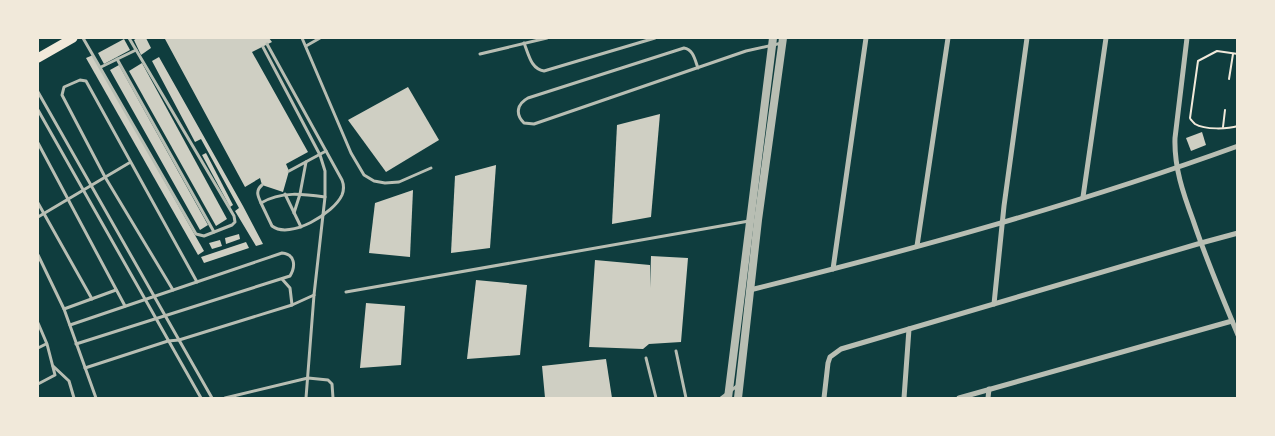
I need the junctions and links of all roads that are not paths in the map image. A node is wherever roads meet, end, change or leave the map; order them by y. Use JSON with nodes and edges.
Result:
{"nodes":[{"id":1,"x":73,"y":38,"type":"edge"},
{"id":2,"x":83,"y":38,"type":"edge"},
{"id":3,"x":128,"y":38,"type":"edge"},
{"id":4,"x":302,"y":38,"type":"edge"},
{"id":5,"x":320,"y":38,"type":"edge"},
{"id":6,"x":547,"y":38,"type":"edge"},
{"id":7,"x":655,"y":38,"type":"edge"},
{"id":8,"x":866,"y":38,"type":"edge"},
{"id":9,"x":948,"y":38,"type":"edge"},
{"id":10,"x":1027,"y":38,"type":"edge"},
{"id":11,"x":1106,"y":38,"type":"edge"},
{"id":12,"x":1187,"y":38,"type":"edge"},
{"id":13,"x":783,"y":40,"type":"edge"},
{"id":14,"x":773,"y":41,"type":"edge"},
{"id":15,"x":524,"y":43,"type":"junction"},
{"id":16,"x":268,"y":44,"type":"dead end"},
{"id":17,"x":306,"y":46,"type":"junction"},
{"id":18,"x":263,"y":47,"type":"dead end"},
{"id":19,"x":136,"y":50,"type":"junction"},
{"id":20,"x":480,"y":54,"type":"dead end"},
{"id":21,"x":38,"y":58,"type":"edge"},
{"id":22,"x":117,"y":60,"type":"junction"},
{"id":23,"x":101,"y":68,"type":"junction"},
{"id":24,"x":698,"y":68,"type":"junction"},
{"id":25,"x":38,"y":92,"type":"edge"},
{"id":26,"x":38,"y":110,"type":"edge"},
{"id":27,"x":38,"y":143,"type":"edge"},
{"id":28,"x":1238,"y":146,"type":"edge"},
{"id":29,"x":326,"y":151,"type":"junction"},
{"id":30,"x":320,"y":155,"type":"junction"},
{"id":31,"x":306,"y":162,"type":"junction"},
{"id":32,"x":130,"y":163,"type":"junction"},
{"id":33,"x":431,"y":168,"type":"dead end"},
{"id":34,"x":1176,"y":168,"type":"junction"},
{"id":35,"x":289,"y":171,"type":"dead end"},
{"id":36,"x":105,"y":177,"type":"junction"},
{"id":37,"x":91,"y":185,"type":"junction"},
{"id":38,"x":262,"y":185,"type":"dead end"},
{"id":39,"x":83,"y":190,"type":"junction"},
{"id":40,"x":285,"y":194,"type":"junction"},
{"id":41,"x":300,"y":194,"type":"junction"},
{"id":42,"x":325,"y":197,"type":"junction"},
{"id":43,"x":1083,"y":197,"type":"junction"},
{"id":44,"x":68,"y":198,"type":"junction"},
{"id":45,"x":38,"y":203,"type":"edge"},
{"id":46,"x":261,"y":204,"type":"junction"},
{"id":47,"x":43,"y":213,"type":"junction"},
{"id":48,"x":294,"y":213,"type":"junction"},
{"id":49,"x":323,"y":215,"type":"junction"},
{"id":50,"x":38,"y":217,"type":"edge"},
{"id":51,"x":758,"y":220,"type":"junction"},
{"id":52,"x":749,"y":221,"type":"junction"},
{"id":53,"x":1003,"y":223,"type":"junction"},
{"id":54,"x":301,"y":227,"type":"junction"},
{"id":55,"x":214,"y":232,"type":"junction"},
{"id":56,"x":1238,"y":233,"type":"edge"},
{"id":57,"x":1201,"y":243,"type":"junction"},
{"id":58,"x":917,"y":246,"type":"junction"},
{"id":59,"x":38,"y":255,"type":"edge"},
{"id":60,"x":833,"y":269,"type":"junction"},
{"id":61,"x":282,"y":279,"type":"junction"},
{"id":62,"x":197,"y":282,"type":"junction"},
{"id":63,"x":741,"y":289,"type":"junction"},
{"id":64,"x":116,"y":290,"type":"junction"},
{"id":65,"x":173,"y":290,"type":"junction"},
{"id":66,"x":750,"y":290,"type":"junction"},
{"id":67,"x":346,"y":292,"type":"dead end"},
{"id":68,"x":314,"y":296,"type":"junction"},
{"id":69,"x":154,"y":297,"type":"junction"},
{"id":70,"x":92,"y":299,"type":"junction"},
{"id":71,"x":145,"y":300,"type":"junction"},
{"id":72,"x":994,"y":304,"type":"junction"},
{"id":73,"x":292,"y":305,"type":"junction"},
{"id":74,"x":125,"y":306,"type":"junction"},
{"id":75,"x":64,"y":309,"type":"junction"},
{"id":76,"x":165,"y":316,"type":"junction"},
{"id":77,"x":156,"y":318,"type":"junction"},
{"id":78,"x":1232,"y":321,"type":"junction"},
{"id":79,"x":38,"y":324,"type":"edge"},
{"id":80,"x":70,"y":325,"type":"junction"},
{"id":81,"x":909,"y":329,"type":"junction"},
{"id":82,"x":1238,"y":335,"type":"edge"},
{"id":83,"x":179,"y":340,"type":"junction"},
{"id":84,"x":168,"y":341,"type":"junction"},
{"id":85,"x":46,"y":344,"type":"junction"},
{"id":86,"x":76,"y":344,"type":"junction"},
{"id":87,"x":38,"y":348,"type":"edge"},
{"id":88,"x":676,"y":351,"type":"dead end"},
{"id":89,"x":646,"y":358,"type":"dead end"},
{"id":90,"x":191,"y":362,"type":"junction"},
{"id":91,"x":183,"y":365,"type":"junction"},
{"id":92,"x":54,"y":367,"type":"junction"},
{"id":93,"x":86,"y":368,"type":"junction"},
{"id":94,"x":308,"y":378,"type":"junction"},
{"id":95,"x":202,"y":381,"type":"junction"},
{"id":96,"x":193,"y":383,"type":"junction"},
{"id":97,"x":38,"y":384,"type":"edge"},
{"id":98,"x":740,"y":384,"type":"junction"},
{"id":99,"x":989,"y":389,"type":"junction"},
{"id":100,"x":728,"y":396,"type":"edge"},
{"id":101,"x":74,"y":398,"type":"edge"},
{"id":102,"x":96,"y":398,"type":"edge"},
{"id":103,"x":201,"y":398,"type":"edge"},
{"id":104,"x":212,"y":398,"type":"edge"},
{"id":105,"x":225,"y":398,"type":"edge"},
{"id":106,"x":306,"y":398,"type":"edge"},
{"id":107,"x":333,"y":398,"type":"edge"},
{"id":108,"x":656,"y":398,"type":"edge"},
{"id":109,"x":686,"y":398,"type":"edge"},
{"id":110,"x":721,"y":398,"type":"edge"},
{"id":111,"x":738,"y":398,"type":"edge"},
{"id":112,"x":824,"y":398,"type":"edge"},
{"id":113,"x":904,"y":398,"type":"edge"},
{"id":114,"x":959,"y":398,"type":"edge"},
{"id":115,"x":988,"y":398,"type":"edge"}],
"edges":[{"from":1,"to":21,"type":"main road"},
{"from":2,"to":23,"type":"lane"},
{"from":3,"to":19,"type":"lane"},
{"from":4,"to":17,"type":"lane"},
{"from":5,"to":17,"type":"lane"},
{"from":6,"to":15,"type":"lane"},
{"from":7,"to":15,"type":"lane"},
{"from":8,"to":60,"type":"street"},
{"from":9,"to":58,"type":"street"},
{"from":10,"to":53,"type":"street"},
{"from":11,"to":43,"type":"street"},
{"from":12,"to":34,"type":"street"},
{"from":13,"to":14,"type":"lane"},
{"from":13,"to":51,"type":"street"},
{"from":14,"to":24,"type":"lane"},
{"from":14,"to":52,"type":"street"},
{"from":15,"to":20,"type":"lane"},
{"from":16,"to":29,"type":"lane"},
{"from":17,"to":33,"type":"lane"},
{"from":18,"to":30,"type":"lane"},
{"from":19,"to":22,"type":"lane"},
{"from":19,"to":55,"type":"lane"},
{"from":22,"to":23,"type":"lane"},
{"from":22,"to":55,"type":"lane"},
{"from":23,"to":55,"type":"lane"},
{"from":24,"to":24,"type":"lane"},
{"from":25,"to":37,"type":"lane"},
{"from":26,"to":39,"type":"lane"},
{"from":27,"to":44,"type":"lane"},
{"from":28,"to":34,"type":"street"},
{"from":29,"to":30,"type":"lane"},
{"from":29,"to":49,"type":"lane"},
{"from":30,"to":31,"type":"lane"},
{"from":30,"to":42,"type":"lane"},
{"from":31,"to":35,"type":"lane"},
{"from":31,"to":41,"type":"lane"},
{"from":32,"to":36,"type":"lane"},
{"from":32,"to":36,"type":"lane"},
{"from":32,"to":62,"type":"lane"},
{"from":34,"to":43,"type":"street"},
{"from":34,"to":57,"type":"street"},
{"from":36,"to":37,"type":"lane"},
{"from":36,"to":65,"type":"lane"},
{"from":37,"to":39,"type":"lane"},
{"from":37,"to":69,"type":"lane"},
{"from":38,"to":46,"type":"lane"},
{"from":39,"to":44,"type":"lane"},
{"from":39,"to":71,"type":"lane"},
{"from":40,"to":41,"type":"lane"},
{"from":40,"to":46,"type":"lane"},
{"from":40,"to":48,"type":"lane"},
{"from":41,"to":42,"type":"lane"},
{"from":41,"to":48,"type":"lane"},
{"from":42,"to":49,"type":"lane"},
{"from":43,"to":53,"type":"street"},
{"from":44,"to":47,"type":"lane"},
{"from":44,"to":64,"type":"lane"},
{"from":45,"to":47,"type":"lane"},
{"from":46,"to":54,"type":"lane"},
{"from":47,"to":50,"type":"lane"},
{"from":47,"to":70,"type":"lane"},
{"from":48,"to":54,"type":"lane"},
{"from":49,"to":54,"type":"lane"},
{"from":49,"to":68,"type":"lane"},
{"from":51,"to":52,"type":"lane"},
{"from":51,"to":66,"type":"street"},
{"from":52,"to":63,"type":"street"},
{"from":52,"to":67,"type":"lane"},
{"from":53,"to":58,"type":"street"},
{"from":53,"to":72,"type":"street"},
{"from":56,"to":57,"type":"street"},
{"from":57,"to":72,"type":"street"},
{"from":57,"to":78,"type":"street"},
{"from":58,"to":60,"type":"street"},
{"from":59,"to":75,"type":"lane"},
{"from":60,"to":66,"type":"street"},
{"from":61,"to":62,"type":"lane"},
{"from":61,"to":73,"type":"lane"},
{"from":61,"to":76,"type":"lane"},
{"from":62,"to":65,"type":"lane"},
{"from":63,"to":66,"type":"street"},
{"from":63,"to":100,"type":"street"},
{"from":64,"to":70,"type":"lane"},
{"from":64,"to":74,"type":"lane"},
{"from":65,"to":69,"type":"lane"},
{"from":66,"to":98,"type":"street"},
{"from":68,"to":73,"type":"lane"},
{"from":68,"to":94,"type":"lane"},
{"from":69,"to":71,"type":"lane"},
{"from":69,"to":76,"type":"lane"},
{"from":70,"to":75,"type":"lane"},
{"from":71,"to":74,"type":"lane"},
{"from":71,"to":77,"type":"lane"},
{"from":72,"to":81,"type":"street"},
{"from":73,"to":83,"type":"lane"},
{"from":74,"to":80,"type":"lane"},
{"from":75,"to":80,"type":"lane"},
{"from":76,"to":77,"type":"lane"},
{"from":76,"to":83,"type":"lane"},
{"from":77,"to":84,"type":"lane"},
{"from":77,"to":86,"type":"lane"},
{"from":78,"to":82,"type":"street"},
{"from":78,"to":99,"type":"street"},
{"from":79,"to":85,"type":"lane"},
{"from":80,"to":86,"type":"lane"},
{"from":81,"to":112,"type":"street"},
{"from":81,"to":113,"type":"street"},
{"from":83,"to":84,"type":"lane"},
{"from":83,"to":90,"type":"lane"},
{"from":84,"to":91,"type":"lane"},
{"from":84,"to":93,"type":"lane"},
{"from":85,"to":87,"type":"lane"},
{"from":85,"to":92,"type":"lane"},
{"from":86,"to":93,"type":"lane"},
{"from":88,"to":109,"type":"lane"},
{"from":89,"to":108,"type":"lane"},
{"from":90,"to":91,"type":"lane"},
{"from":90,"to":95,"type":"lane"},
{"from":91,"to":96,"type":"lane"},
{"from":92,"to":97,"type":"lane"},
{"from":92,"to":101,"type":"lane"},
{"from":93,"to":102,"type":"lane"},
{"from":94,"to":105,"type":"lane"},
{"from":94,"to":106,"type":"lane"},
{"from":94,"to":107,"type":"lane"},
{"from":95,"to":96,"type":"lane"},
{"from":95,"to":104,"type":"lane"},
{"from":96,"to":103,"type":"lane"},
{"from":98,"to":100,"type":"lane"},
{"from":98,"to":111,"type":"street"},
{"from":99,"to":114,"type":"street"},
{"from":99,"to":115,"type":"street"},
{"from":100,"to":110,"type":"lane"}]}
